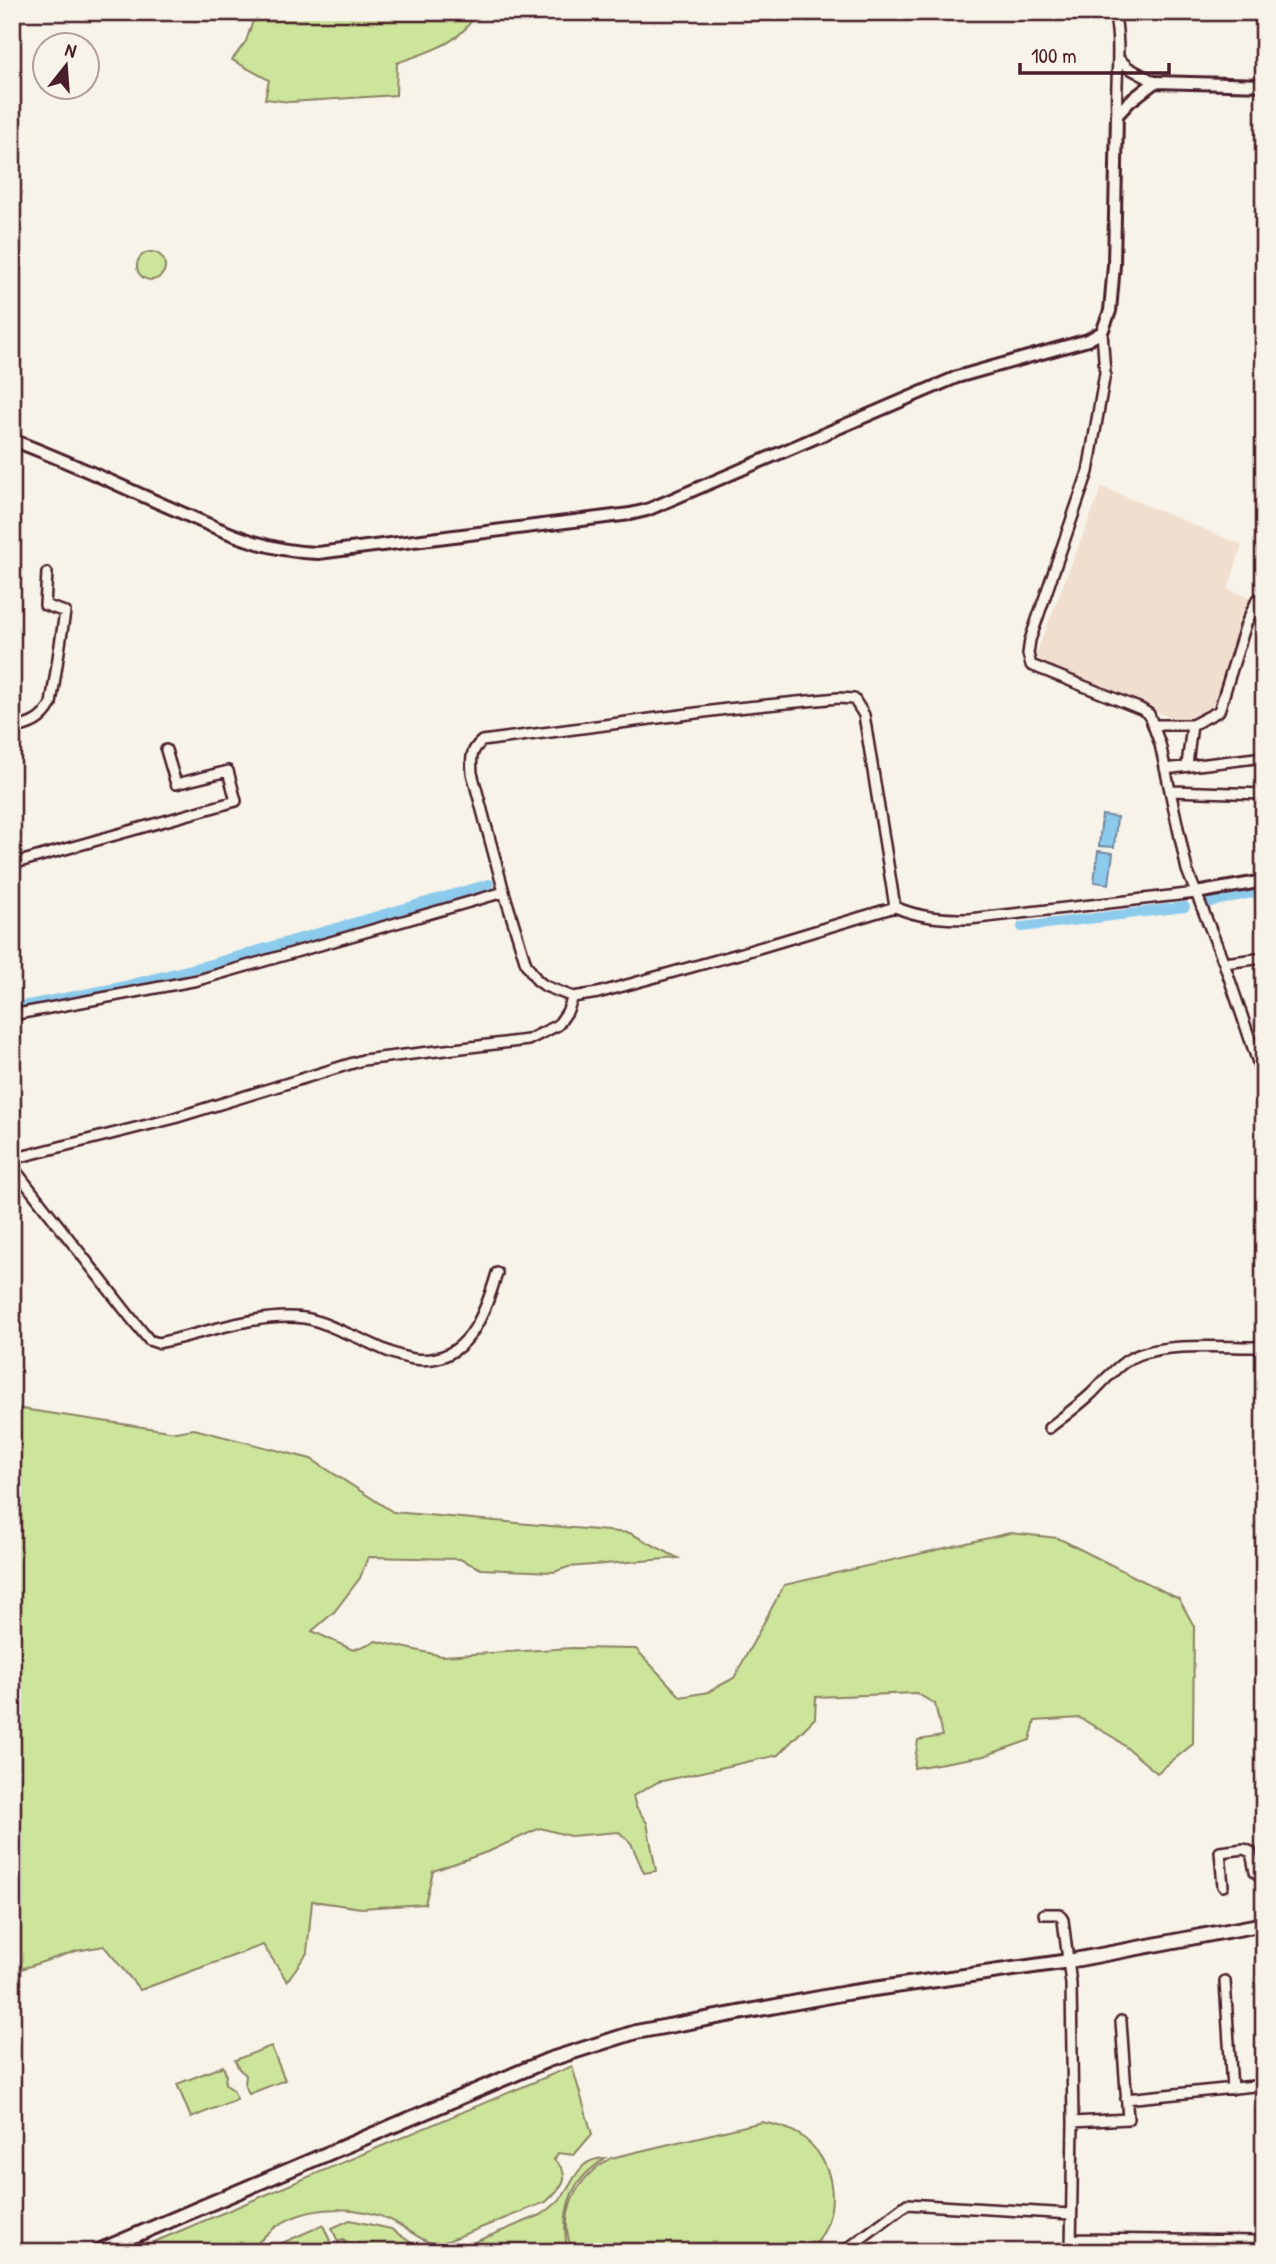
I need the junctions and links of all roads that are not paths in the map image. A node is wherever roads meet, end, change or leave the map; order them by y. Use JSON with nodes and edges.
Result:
{"nodes":[{"id":1,"x":1114,"y":12,"type":"edge"},
{"id":2,"x":1119,"y":59,"type":"junction"},
{"id":3,"x":1155,"y":82,"type":"junction"},
{"id":4,"x":1264,"y":85,"type":"edge"},
{"id":5,"x":1117,"y":115,"type":"junction"},
{"id":6,"x":1102,"y":332,"type":"junction"},
{"id":7,"x":12,"y":440,"type":"edge"},
{"id":8,"x":47,"y":573,"type":"dead end"},
{"id":9,"x":1257,"y":600,"type":"dead end"},
{"id":10,"x":1153,"y":725,"type":"junction"},
{"id":11,"x":1192,"y":725,"type":"junction"},
{"id":12,"x":12,"y":729,"type":"edge"},
{"id":13,"x":166,"y":750,"type":"dead end"},
{"id":14,"x":1264,"y":757,"type":"edge"},
{"id":15,"x":1186,"y":765,"type":"junction"},
{"id":16,"x":1165,"y":769,"type":"junction"},
{"id":17,"x":1170,"y":791,"type":"junction"},
{"id":18,"x":1264,"y":794,"type":"edge"},
{"id":19,"x":12,"y":864,"type":"edge"},
{"id":20,"x":1264,"y":881,"type":"edge"},
{"id":21,"x":504,"y":892,"type":"junction"},
{"id":22,"x":1196,"y":893,"type":"junction"},
{"id":23,"x":895,"y":907,"type":"junction"},
{"id":24,"x":1264,"y":958,"type":"edge"},
{"id":25,"x":1224,"y":963,"type":"junction"},
{"id":26,"x":573,"y":997,"type":"junction"},
{"id":27,"x":12,"y":1015,"type":"edge"},
{"id":28,"x":1264,"y":1080,"type":"edge"},
{"id":29,"x":12,"y":1159,"type":"edge"},
{"id":30,"x":12,"y":1166,"type":"edge"},
{"id":31,"x":498,"y":1273,"type":"dead end"},
{"id":32,"x":1264,"y":1348,"type":"edge"},
{"id":33,"x":1049,"y":1428,"type":"dead end"},
{"id":34,"x":1264,"y":1879,"type":"edge"},
{"id":35,"x":1223,"y":1886,"type":"dead end"},
{"id":36,"x":1044,"y":1914,"type":"dead end"},
{"id":37,"x":1264,"y":1924,"type":"edge"},
{"id":38,"x":1069,"y":1961,"type":"junction"},
{"id":39,"x":1224,"y":1981,"type":"dead end"},
{"id":40,"x":1121,"y":2021,"type":"dead end"},
{"id":41,"x":1264,"y":2085,"type":"edge"},
{"id":42,"x":1231,"y":2089,"type":"junction"},
{"id":43,"x":1126,"y":2099,"type":"junction"},
{"id":44,"x":1073,"y":2122,"type":"junction"},
{"id":45,"x":1071,"y":2214,"type":"junction"},
{"id":46,"x":1071,"y":2239,"type":"junction"},
{"id":47,"x":1264,"y":2241,"type":"edge"},
{"id":48,"x":847,"y":2249,"type":"dead end"},
{"id":49,"x":96,"y":2252,"type":"edge"},
{"id":50,"x":1071,"y":2252,"type":"edge"}],
"edges":[{"from":1,"to":2,"type":"street"},
{"from":2,"to":3,"type":"street"},
{"from":2,"to":5,"type":"street"},
{"from":3,"to":4,"type":"street"},
{"from":3,"to":5,"type":"street"},
{"from":5,"to":6,"type":"street"},
{"from":6,"to":7,"type":"street"},
{"from":6,"to":10,"type":"street"},
{"from":8,"to":12,"type":"street"},
{"from":9,"to":11,"type":"street"},
{"from":10,"to":11,"type":"street"},
{"from":10,"to":16,"type":"street"},
{"from":11,"to":15,"type":"street"},
{"from":13,"to":19,"type":"street"},
{"from":14,"to":15,"type":"street"},
{"from":15,"to":16,"type":"street"},
{"from":16,"to":17,"type":"street"},
{"from":17,"to":18,"type":"street"},
{"from":17,"to":22,"type":"street"},
{"from":20,"to":22,"type":"street"},
{"from":21,"to":23,"type":"street"},
{"from":21,"to":26,"type":"street"},
{"from":21,"to":27,"type":"street"},
{"from":22,"to":23,"type":"street"},
{"from":22,"to":25,"type":"street"},
{"from":23,"to":26,"type":"street"},
{"from":24,"to":25,"type":"street"},
{"from":25,"to":28,"type":"street"},
{"from":26,"to":29,"type":"street"},
{"from":30,"to":31,"type":"street"},
{"from":32,"to":33,"type":"street"},
{"from":34,"to":35,"type":"street"},
{"from":36,"to":38,"type":"street"},
{"from":37,"to":38,"type":"main road"},
{"from":38,"to":44,"type":"street"},
{"from":38,"to":49,"type":"main road"},
{"from":39,"to":42,"type":"street"},
{"from":40,"to":43,"type":"street"},
{"from":41,"to":42,"type":"street"},
{"from":42,"to":43,"type":"street"},
{"from":43,"to":44,"type":"street"},
{"from":44,"to":45,"type":"street"},
{"from":45,"to":46,"type":"street"},
{"from":45,"to":48,"type":"street"},
{"from":46,"to":47,"type":"street"},
{"from":46,"to":50,"type":"street"}]}
